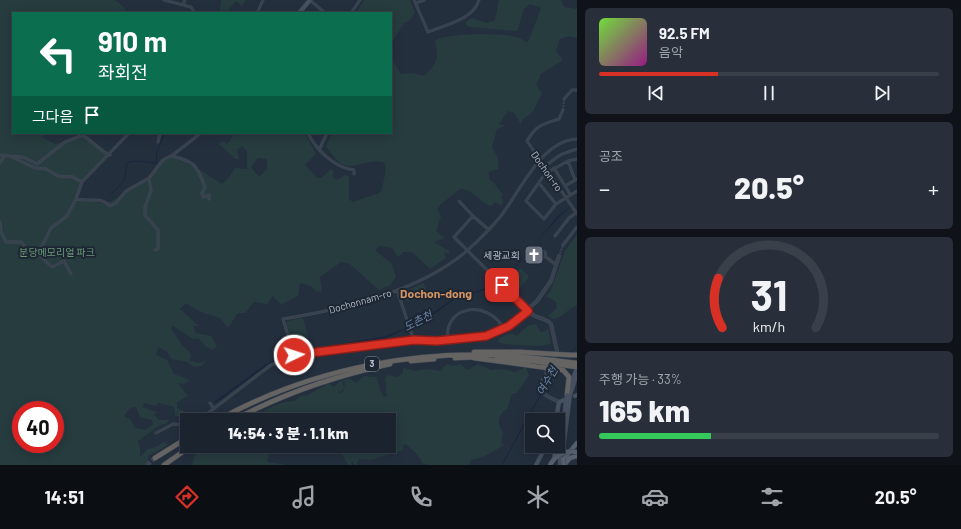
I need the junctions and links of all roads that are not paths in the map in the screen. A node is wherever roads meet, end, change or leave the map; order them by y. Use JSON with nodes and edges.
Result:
{"nodes":[{"id":1,"x":164,"y":0,"type":"edge"},
{"id":2,"x":185,"y":0,"type":"edge"},
{"id":3,"x":263,"y":0,"type":"edge"},
{"id":4,"x":310,"y":0,"type":"edge"},
{"id":5,"x":360,"y":0,"type":"edge"},
{"id":6,"x":414,"y":0,"type":"edge"},
{"id":7,"x":424,"y":0,"type":"edge"},
{"id":8,"x":479,"y":0,"type":"edge"},
{"id":9,"x":416,"y":3,"type":"junction"},
{"id":10,"x":183,"y":4,"type":"junction"},
{"id":11,"x":194,"y":12,"type":"edge"},
{"id":12,"x":257,"y":12,"type":"edge"},
{"id":13,"x":302,"y":12,"type":"edge"},
{"id":14,"x":324,"y":12,"type":"edge"},
{"id":15,"x":352,"y":12,"type":"edge"},
{"id":16,"x":577,"y":90,"type":"edge"},
{"id":17,"x":564,"y":99,"type":"dead end"},
{"id":18,"x":563,"y":110,"type":"dead end"},
{"id":19,"x":128,"y":134,"type":"edge"},
{"id":20,"x":160,"y":134,"type":"edge"},
{"id":21,"x":200,"y":134,"type":"edge"},
{"id":22,"x":309,"y":134,"type":"edge"},
{"id":23,"x":326,"y":134,"type":"edge"},
{"id":24,"x":577,"y":139,"type":"edge"},
{"id":25,"x":158,"y":142,"type":"dead end"},
{"id":26,"x":319,"y":148,"type":"junction"},
{"id":27,"x":577,"y":149,"type":"edge"},
{"id":28,"x":0,"y":155,"type":"edge"},
{"id":29,"x":110,"y":155,"type":"junction"},
{"id":30,"x":4,"y":156,"type":"junction"},
{"id":31,"x":10,"y":156,"type":"junction"},
{"id":32,"x":172,"y":156,"type":"junction"},
{"id":33,"x":539,"y":159,"type":"junction"},
{"id":34,"x":577,"y":159,"type":"edge"},
{"id":35,"x":568,"y":161,"type":"junction"},
{"id":36,"x":0,"y":163,"type":"edge"},
{"id":37,"x":544,"y":166,"type":"junction"},
{"id":38,"x":554,"y":168,"type":"junction"},
{"id":39,"x":548,"y":172,"type":"junction"},
{"id":40,"x":354,"y":174,"type":"dead end"},
{"id":41,"x":149,"y":178,"type":"junction"},
{"id":42,"x":576,"y":180,"type":"edge"},
{"id":43,"x":82,"y":182,"type":"junction"},
{"id":44,"x":539,"y":183,"type":"junction"},
{"id":45,"x":565,"y":186,"type":"junction"},
{"id":46,"x":577,"y":192,"type":"edge"},
{"id":47,"x":571,"y":195,"type":"junction"},
{"id":48,"x":566,"y":198,"type":"junction"},
{"id":49,"x":76,"y":199,"type":"junction"},
{"id":50,"x":209,"y":199,"type":"dead end"},
{"id":51,"x":459,"y":201,"type":"dead end"},
{"id":52,"x":556,"y":204,"type":"junction"},
{"id":53,"x":577,"y":213,"type":"edge"},
{"id":54,"x":473,"y":216,"type":"junction"},
{"id":55,"x":0,"y":222,"type":"edge"},
{"id":56,"x":577,"y":227,"type":"edge"},
{"id":57,"x":489,"y":230,"type":"junction"},
{"id":58,"x":555,"y":236,"type":"dead end"},
{"id":59,"x":564,"y":245,"type":"tunnel mouth"},
{"id":60,"x":155,"y":250,"type":"dead end"},
{"id":61,"x":468,"y":250,"type":"junction"},
{"id":62,"x":38,"y":254,"type":"junction"},
{"id":63,"x":545,"y":256,"type":"dead end"},
{"id":64,"x":559,"y":256,"type":"tunnel mouth"},
{"id":65,"x":556,"y":265,"type":"junction"},
{"id":66,"x":71,"y":274,"type":"dead end"},
{"id":67,"x":397,"y":290,"type":"junction"},
{"id":68,"x":528,"y":311,"type":"junction"},
{"id":69,"x":504,"y":328,"type":"junction"},
{"id":70,"x":414,"y":340,"type":"junction"},
{"id":71,"x":448,"y":340,"type":"junction"},
{"id":72,"x":554,"y":354,"type":"junction"},
{"id":73,"x":577,"y":354,"type":"edge"},
{"id":74,"x":294,"y":356,"type":"junction"},
{"id":75,"x":466,"y":356,"type":"junction"},
{"id":76,"x":534,"y":360,"type":"junction"},
{"id":77,"x":577,"y":363,"type":"edge"},
{"id":78,"x":577,"y":367,"type":"edge"},
{"id":79,"x":577,"y":374,"type":"edge"},
{"id":80,"x":569,"y":395,"type":"junction"},
{"id":81,"x":566,"y":401,"type":"junction"},
{"id":82,"x":559,"y":402,"type":"junction"},
{"id":83,"x":210,"y":403,"type":"dead end"},
{"id":84,"x":214,"y":409,"type":"junction"},
{"id":85,"x":209,"y":413,"type":"edge"},
{"id":86,"x":231,"y":413,"type":"edge"},
{"id":87,"x":248,"y":413,"type":"edge"},
{"id":88,"x":557,"y":413,"type":"edge"},
{"id":89,"x":564,"y":413,"type":"edge"},
{"id":90,"x":565,"y":413,"type":"edge"},
{"id":91,"x":180,"y":424,"type":"edge"},
{"id":92,"x":156,"y":433,"type":"dead end"},
{"id":93,"x":180,"y":442,"type":"edge"},
{"id":94,"x":577,"y":445,"type":"edge"},
{"id":95,"x":577,"y":452,"type":"edge"},
{"id":96,"x":181,"y":453,"type":"edge"},
{"id":97,"x":542,"y":453,"type":"edge"},
{"id":98,"x":555,"y":453,"type":"edge"},
{"id":99,"x":562,"y":453,"type":"edge"},
{"id":100,"x":562,"y":453,"type":"edge"},
{"id":101,"x":577,"y":456,"type":"edge"},
{"id":102,"x":155,"y":458,"type":"tunnel mouth"},
{"id":103,"x":563,"y":459,"type":"joint"},
{"id":104,"x":164,"y":465,"type":"edge"},
{"id":105,"x":536,"y":465,"type":"edge"},
{"id":106,"x":551,"y":465,"type":"edge"},
{"id":107,"x":561,"y":465,"type":"edge"}],
"edges":[{"from":1,"to":10,"type":"street"},
{"from":2,"to":10,"type":"street"},
{"from":3,"to":12,"type":"street"},
{"from":4,"to":13,"type":"main road"},
{"from":4,"to":14,"type":"street"},
{"from":5,"to":15,"type":"street"},
{"from":6,"to":9,"type":"street"},
{"from":7,"to":9,"type":"street"},
{"from":8,"to":9,"type":"street"},
{"from":10,"to":11,"type":"street"},
{"from":16,"to":17,"type":"street"},
{"from":18,"to":33,"type":"street","name":"Dochon-ro"},
{"from":19,"to":29,"type":"street"},
{"from":20,"to":25,"type":"street"},
{"from":21,"to":32,"type":"street"},
{"from":22,"to":26,"type":"street"},
{"from":23,"to":26,"type":"street"},
{"from":24,"to":33,"type":"street","name":"Dochonnam-ro"},
{"from":26,"to":40,"type":"street"},
{"from":27,"to":37,"type":"street"},
{"from":28,"to":30,"type":"street"},
{"from":29,"to":31,"type":"street"},
{"from":29,"to":43,"type":"street"},
{"from":30,"to":31,"type":"street"},
{"from":30,"to":36,"type":"street"},
{"from":31,"to":43,"type":"street"},
{"from":32,"to":41,"type":"street"},
{"from":32,"to":50,"type":"street"},
{"from":33,"to":37,"type":"street","name":"Dochon-ro"},
{"from":33,"to":57,"type":"street","name":"Dochonnam-ro"},
{"from":34,"to":35,"type":"street"},
{"from":35,"to":38,"type":"street"},
{"from":35,"to":42,"type":"street"},
{"from":37,"to":39,"type":"street","name":"Dochon-ro"},
{"from":38,"to":39,"type":"street"},
{"from":38,"to":45,"type":"street"},
{"from":39,"to":44,"type":"street"},
{"from":39,"to":48,"type":"street","name":"Dochon-ro"},
{"from":41,"to":49,"type":"street"},
{"from":41,"to":60,"type":"street"},
{"from":42,"to":45,"type":"street"},
{"from":43,"to":49,"type":"street"},
{"from":44,"to":52,"type":"street"},
{"from":44,"to":52,"type":"street"},
{"from":45,"to":47,"type":"street"},
{"from":46,"to":47,"type":"street"},
{"from":47,"to":48,"type":"street"},
{"from":48,"to":52,"type":"street"},
{"from":48,"to":53,"type":"street","name":"Dochon-ro"},
{"from":49,"to":62,"type":"street"},
{"from":51,"to":54,"type":"street"},
{"from":53,"to":58,"type":"street"},
{"from":54,"to":57,"type":"street"},
{"from":54,"to":61,"type":"street"},
{"from":55,"to":62,"type":"street"},
{"from":56,"to":59,"type":"street"},
{"from":57,"to":61,"type":"street","name":"Dochonnam-ro"},
{"from":61,"to":67,"type":"street","name":"Dochonnam-ro"},
{"from":61,"to":68,"type":"street"},
{"from":62,"to":66,"type":"street"},
{"from":63,"to":65,"type":"street"},
{"from":64,"to":65,"type":"street"},
{"from":65,"to":68,"type":"street"},
{"from":67,"to":70,"type":"street"},
{"from":67,"to":74,"type":"street","name":"Dochonnam-ro"},
{"from":68,"to":69,"type":"street"},
{"from":68,"to":72,"type":"street"},
{"from":69,"to":71,"type":"street"},
{"from":69,"to":71,"type":"street"},
{"from":70,"to":71,"type":"street"},
{"from":70,"to":74,"type":"street"},
{"from":72,"to":73,"type":"main road","bridge":true},
{"from":72,"to":73,"type":"highway","bridge":true},
{"from":72,"to":75,"type":"highway"},
{"from":72,"to":82,"type":"street"},
{"from":74,"to":84,"type":"street"},
{"from":75,"to":76,"type":"highway","number":"3"},
{"from":75,"to":80,"type":"highway","bridge":true},
{"from":75,"to":86,"type":"highway","number":"3"},
{"from":75,"to":87,"type":"highway","number":"3"},
{"from":76,"to":77,"type":"highway","number":"3","bridge":true},
{"from":76,"to":78,"type":"highway","number":"3","bridge":true},
{"from":78,"to":80,"type":"main road"},
{"from":79,"to":80,"type":"main road"},
{"from":80,"to":81,"type":"main road","bridge":true},
{"from":81,"to":82,"type":"main road"},
{"from":81,"to":89,"type":"main road"},
{"from":81,"to":90,"type":"main road"},
{"from":82,"to":88,"type":"main road"},
{"from":83,"to":84,"type":"street"},
{"from":84,"to":85,"type":"street"},
{"from":91,"to":92,"type":"street"},
{"from":93,"to":102,"type":"highway"},
{"from":94,"to":107,"type":"main road"},
{"from":95,"to":106,"type":"main road","bridge":true},
{"from":96,"to":104,"type":"highway"},
{"from":97,"to":105,"type":"main road"},
{"from":98,"to":106,"type":"main road"},
{"from":99,"to":103,"type":"main road","bridge":true},
{"from":100,"to":107,"type":"main road","bridge":true},
{"from":101,"to":107,"type":"main road"},
{"from":103,"to":107,"type":"main road","bridge":true}]}
